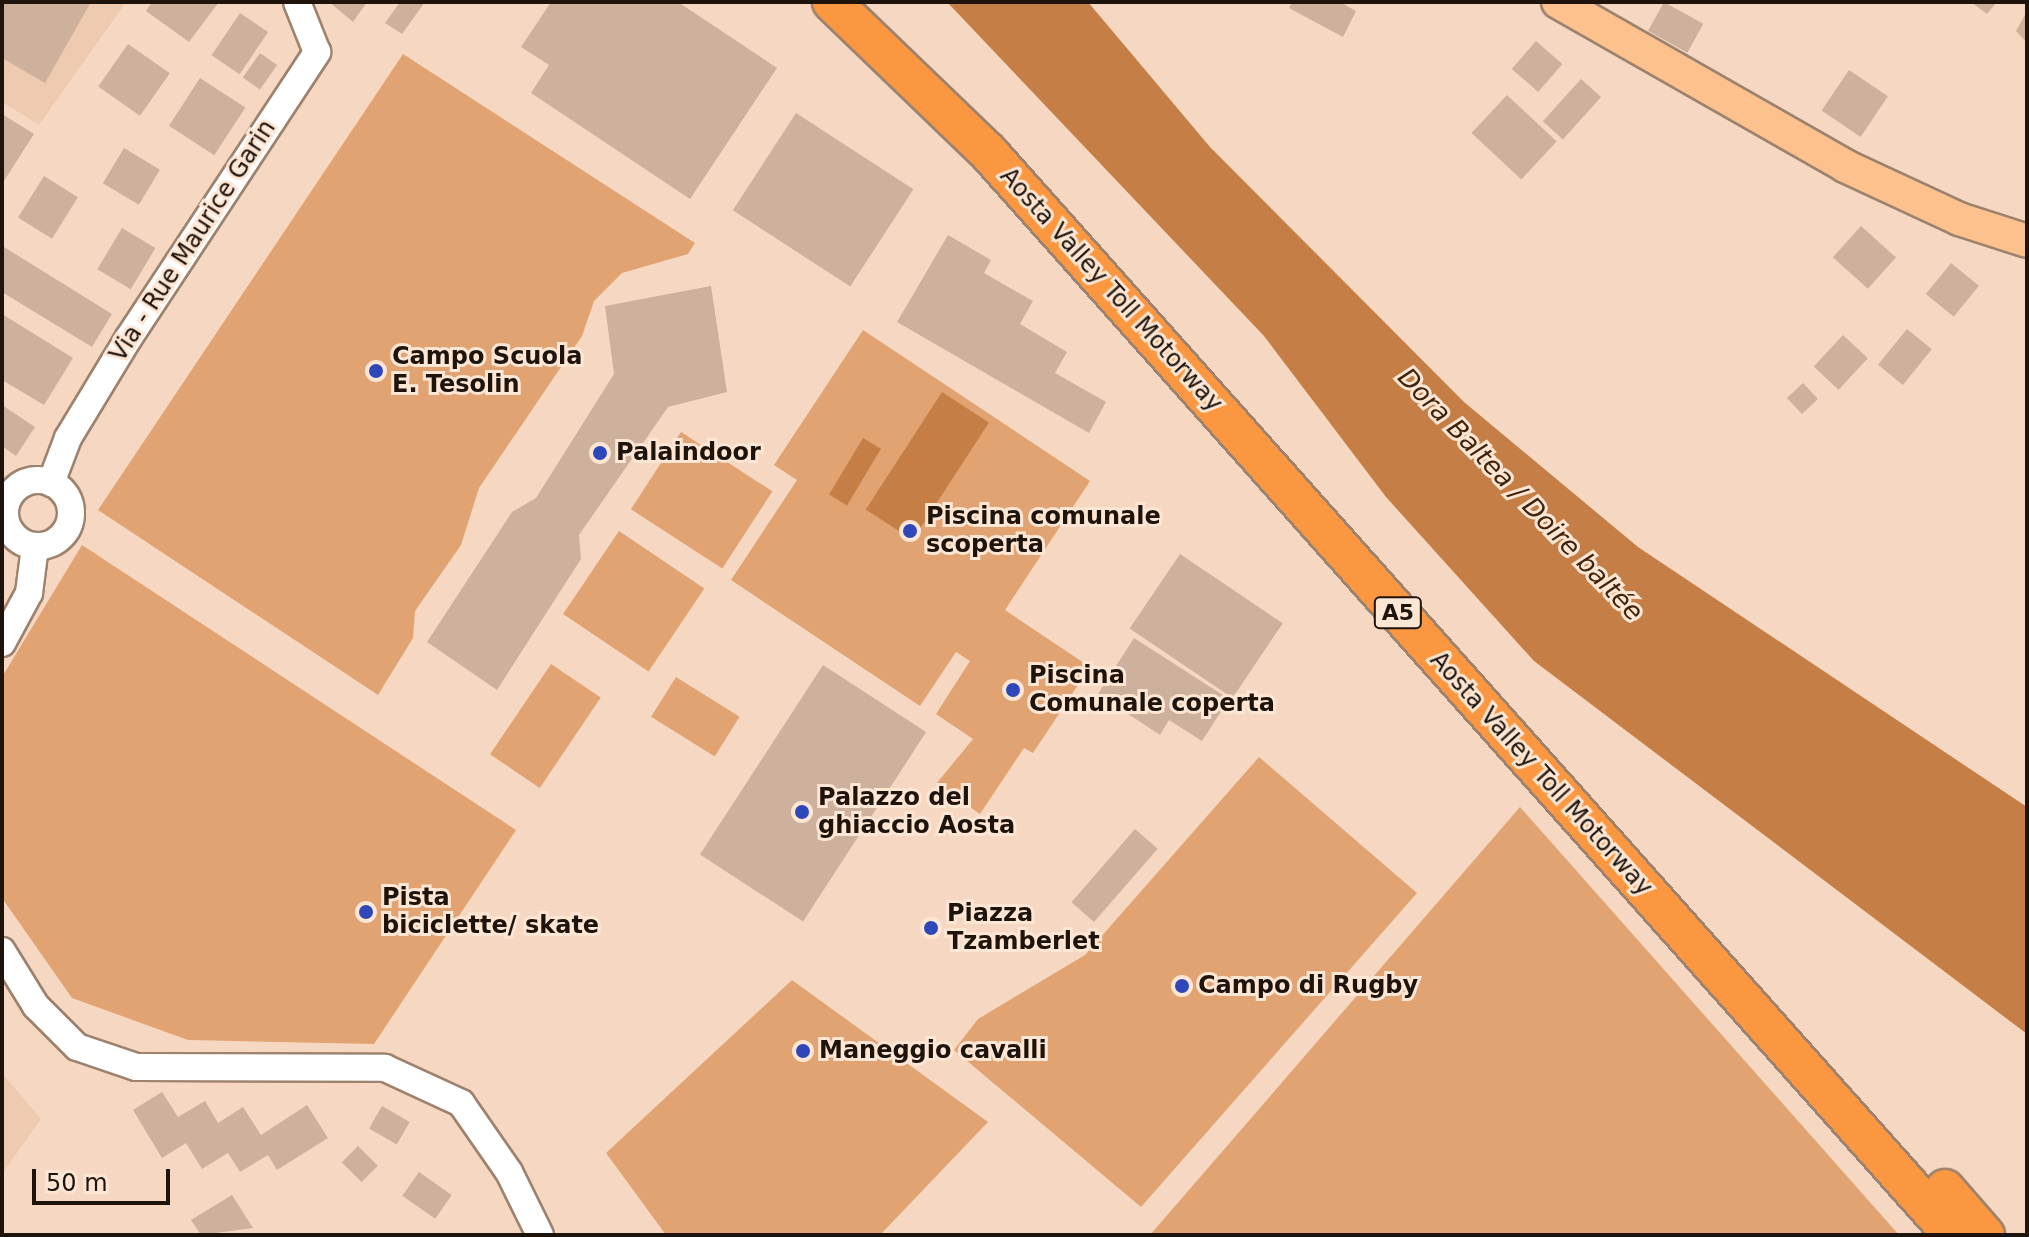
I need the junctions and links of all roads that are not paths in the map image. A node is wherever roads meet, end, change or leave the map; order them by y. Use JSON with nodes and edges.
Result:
{"nodes":[{"id":1,"x":297,"y":2,"type":"edge"},
{"id":2,"x":832,"y":2,"type":"edge"},
{"id":3,"x":869,"y":2,"type":"edge"},
{"id":4,"x":1558,"y":2,"type":"edge"},
{"id":5,"x":2027,"y":241,"type":"edge"},
{"id":6,"x":51,"y":483,"type":"junction"},
{"id":7,"x":5,"y":492,"type":"edge"},
{"id":8,"x":35,"y":547,"type":"junction"},
{"id":9,"x":2,"y":643,"type":"edge"},
{"id":10,"x":2,"y":951,"type":"edge"},
{"id":11,"x":540,"y":1235,"type":"edge"},
{"id":12,"x":1953,"y":1235,"type":"edge"},
{"id":13,"x":1985,"y":1235,"type":"edge"}],
"edges":[{"from":1,"to":6,"type":"street","name":"Via - Rue Maurice Garin"},
{"from":2,"to":12,"type":"highway","name":"Aosta Valley Toll Motorway","number":"A5"},
{"from":3,"to":13,"type":"highway","name":"Aosta Valley Toll Motorway","number":"A5"},
{"from":4,"to":5,"type":"main road"},
{"from":6,"to":7,"type":"street"},
{"from":6,"to":8,"type":"street"},
{"from":7,"to":8,"type":"street"},
{"from":8,"to":9,"type":"street"},
{"from":10,"to":11,"type":"street"}]}
